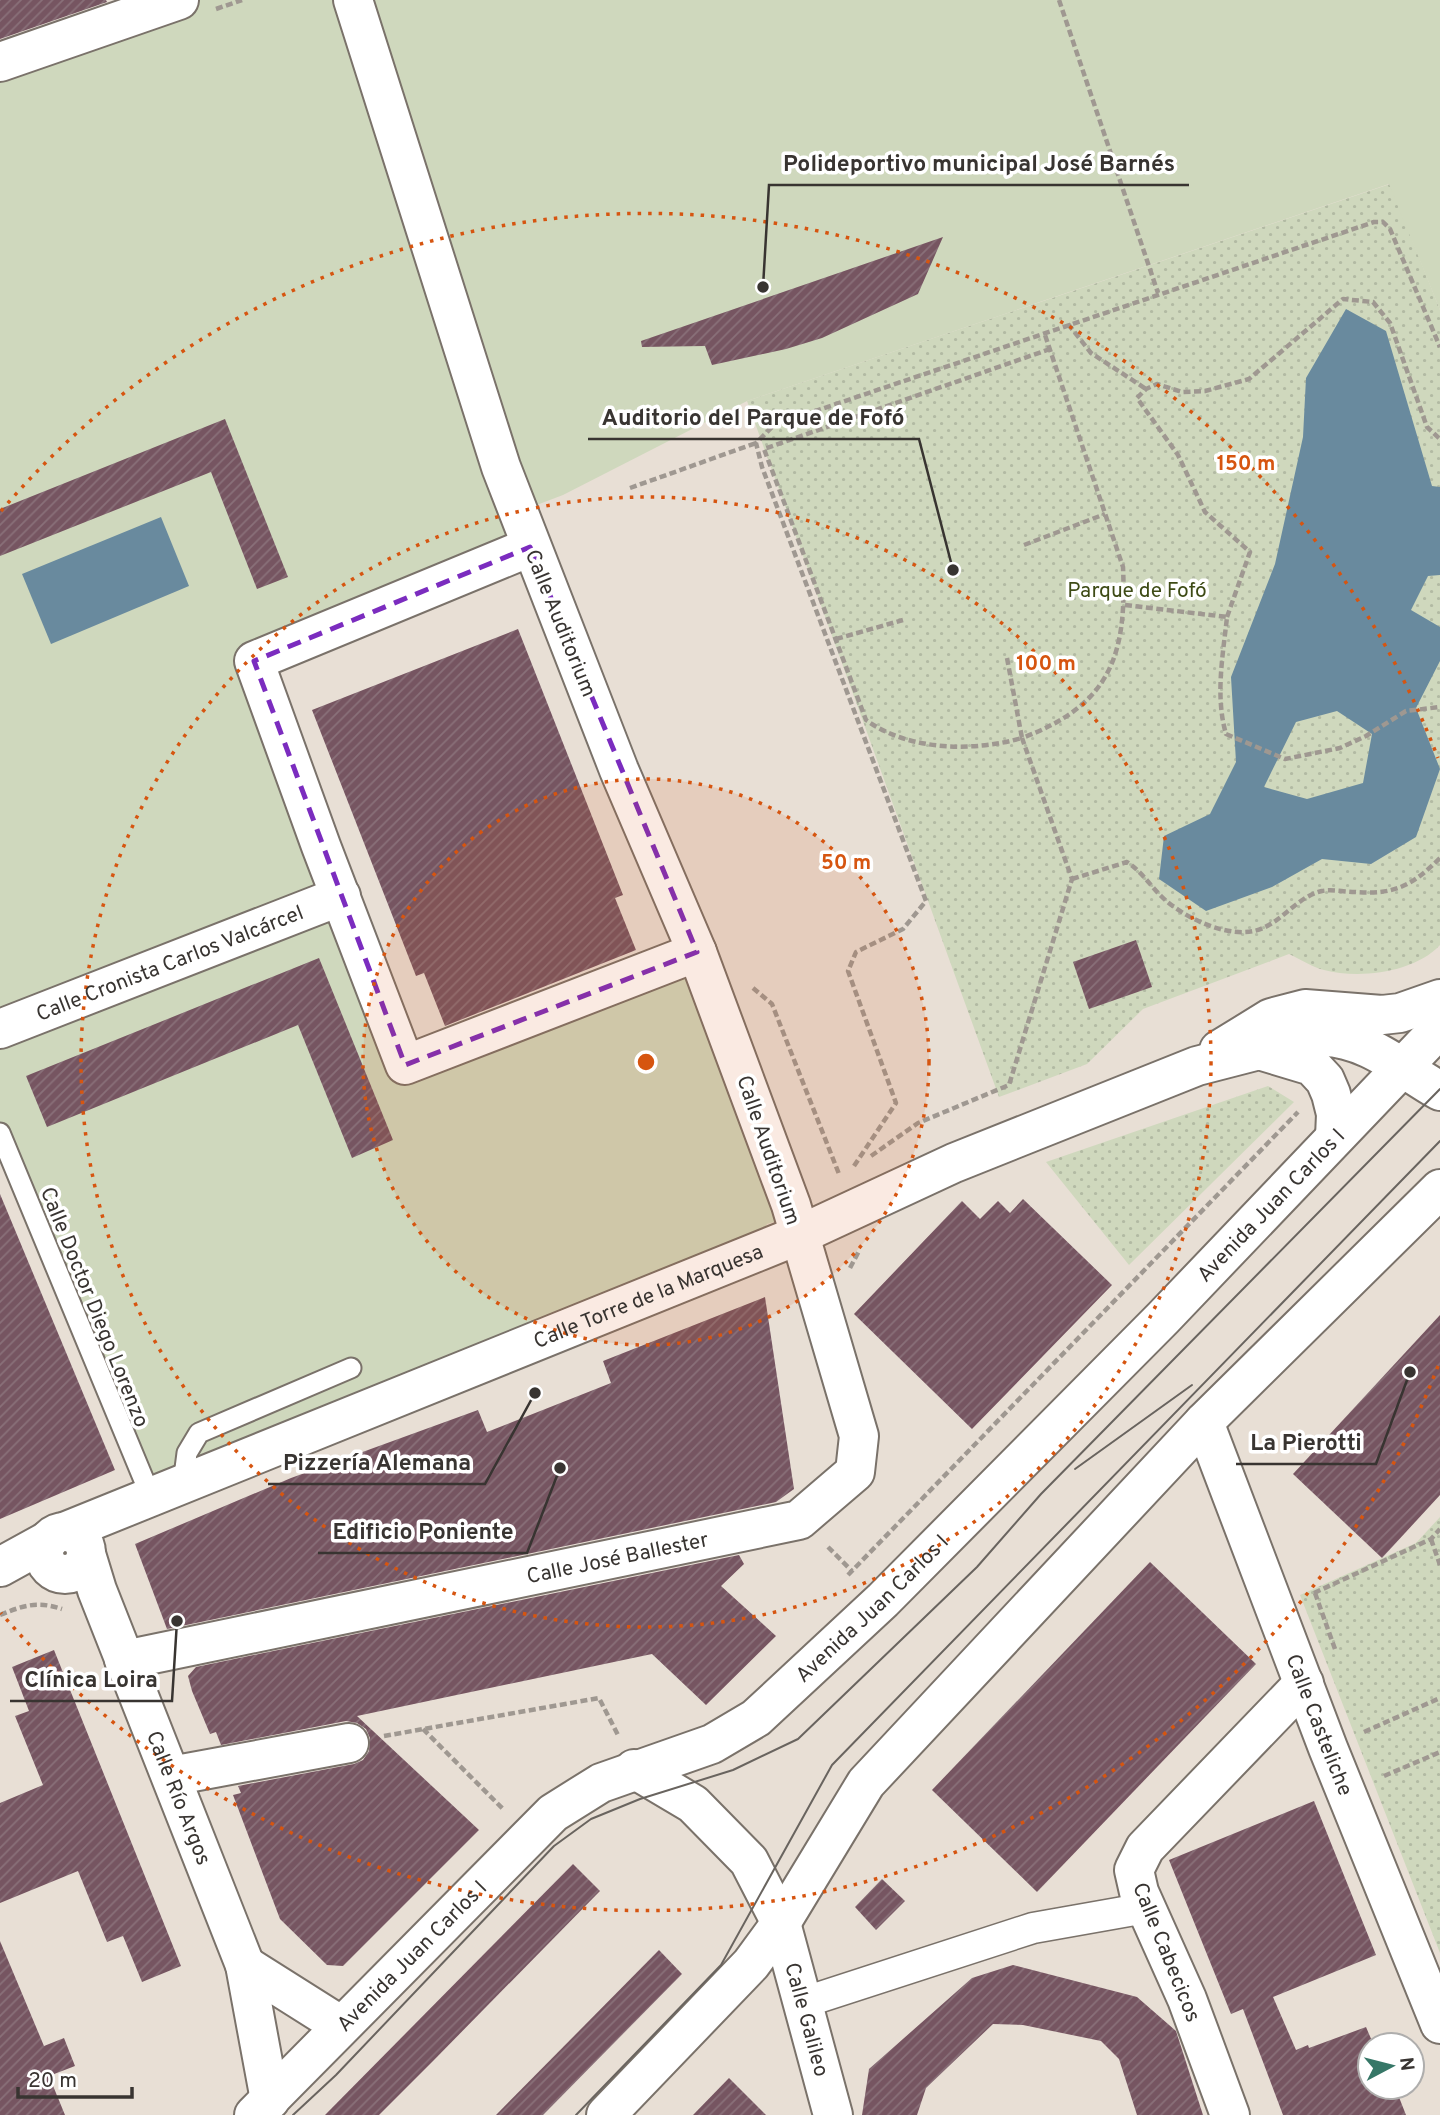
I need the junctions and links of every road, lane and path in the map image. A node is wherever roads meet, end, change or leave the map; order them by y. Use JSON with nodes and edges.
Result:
{"nodes":[{"id":1,"x":179,"y":0,"type":"edge"},
{"id":2,"x":353,"y":0,"type":"edge"},
{"id":3,"x":1059,"y":0,"type":"edge"},
{"id":4,"x":0,"y":62,"type":"edge"},
{"id":5,"x":1158,"y":293,"type":"junction"},
{"id":6,"x":1068,"y":324,"type":"junction"},
{"id":7,"x":1044,"y":332,"type":"junction"},
{"id":8,"x":1440,"y":347,"type":"edge"},
{"id":9,"x":1050,"y":349,"type":"junction"},
{"id":10,"x":1146,"y":388,"type":"junction"},
{"id":11,"x":1440,"y":439,"type":"edge"},
{"id":12,"x":756,"y":443,"type":"junction"},
{"id":13,"x":630,"y":488,"type":"dead end"},
{"id":14,"x":1105,"y":514,"type":"junction"},
{"id":15,"x":1024,"y":545,"type":"dead end"},
{"id":16,"x":530,"y":547,"type":"junction"},
{"id":17,"x":1125,"y":605,"type":"junction"},
{"id":18,"x":1227,"y":617,"type":"junction"},
{"id":19,"x":903,"y":620,"type":"dead end"},
{"id":20,"x":836,"y":639,"type":"junction"},
{"id":21,"x":1007,"y":658,"type":"dead end"},
{"id":22,"x":1440,"y":707,"type":"edge"},
{"id":23,"x":1022,"y":738,"type":"junction"},
{"id":24,"x":1440,"y":858,"type":"edge"},
{"id":25,"x":1072,"y":879,"type":"junction"},
{"id":26,"x":341,"y":896,"type":"junction"},
{"id":27,"x":697,"y":952,"type":"junction"},
{"id":28,"x":745,"y":981,"type":"dead end"},
{"id":29,"x":1440,"y":999,"type":"edge"},
{"id":30,"x":1440,"y":1028,"type":"edge"},
{"id":31,"x":0,"y":1029,"type":"edge"},
{"id":32,"x":1259,"y":1050,"type":"junction"},
{"id":33,"x":1197,"y":1066,"type":"junction"},
{"id":34,"x":1402,"y":1068,"type":"junction"},
{"id":35,"x":1325,"y":1080,"type":"junction"},
{"id":36,"x":1440,"y":1091,"type":"edge"},
{"id":37,"x":0,"y":1133,"type":"edge"},
{"id":38,"x":1335,"y":1138,"type":"junction"},
{"id":39,"x":842,"y":1183,"type":"dead end"},
{"id":40,"x":1440,"y":1189,"type":"edge"},
{"id":41,"x":799,"y":1235,"type":"junction"},
{"id":42,"x":351,"y":1368,"type":"dead end"},
{"id":43,"x":1204,"y":1422,"type":"junction"},
{"id":44,"x":111,"y":1428,"type":"dead end"},
{"id":45,"x":133,"y":1459,"type":"junction"},
{"id":46,"x":167,"y":1490,"type":"junction"},
{"id":47,"x":1440,"y":1529,"type":"edge"},
{"id":48,"x":1431,"y":1539,"type":"junction"},
{"id":49,"x":78,"y":1559,"type":"junction"},
{"id":50,"x":1440,"y":1565,"type":"edge"},
{"id":51,"x":4,"y":1566,"type":"edge"},
{"id":52,"x":843,"y":1581,"type":"dead end"},
{"id":53,"x":1277,"y":1611,"type":"junction"},
{"id":54,"x":0,"y":1615,"type":"edge"},
{"id":55,"x":124,"y":1660,"type":"junction"},
{"id":56,"x":1304,"y":1683,"type":"junction"},
{"id":57,"x":1440,"y":1698,"type":"edge"},
{"id":58,"x":424,"y":1729,"type":"junction"},
{"id":59,"x":349,"y":1743,"type":"joint"},
{"id":60,"x":623,"y":1746,"type":"junction"},
{"id":61,"x":1328,"y":1748,"type":"junction"},
{"id":62,"x":1440,"y":1752,"type":"edge"},
{"id":63,"x":171,"y":1776,"type":"junction"},
{"id":64,"x":1384,"y":1776,"type":"dead end"},
{"id":65,"x":508,"y":1815,"type":"dead end"},
{"id":66,"x":1146,"y":1908,"type":"junction"},
{"id":67,"x":780,"y":1923,"type":"junction"},
{"id":68,"x":245,"y":1965,"type":"junction"},
{"id":69,"x":802,"y":2003,"type":"junction"},
{"id":70,"x":1440,"y":2024,"type":"edge"},
{"id":71,"x":340,"y":2025,"type":"junction"},
{"id":72,"x":262,"y":2107,"type":"edge"},
{"id":73,"x":606,"y":2115,"type":"edge"},
{"id":74,"x":833,"y":2115,"type":"edge"},
{"id":75,"x":1230,"y":2115,"type":"edge"}],
"edges":[{"from":1,"to":4,"type":"street"},
{"from":2,"to":16,"type":"street","name":"Calle Auditorium"},
{"from":3,"to":5,"type":"path"},
{"from":5,"to":6,"type":"path"},
{"from":5,"to":8,"type":"path"},
{"from":6,"to":7,"type":"path"},
{"from":6,"to":10,"type":"path"},
{"from":7,"to":9,"type":"path"},
{"from":7,"to":12,"type":"path"},
{"from":9,"to":14,"type":"path"},
{"from":9,"to":20,"type":"path"},
{"from":10,"to":11,"type":"path"},
{"from":10,"to":18,"type":"path"},
{"from":12,"to":13,"type":"path"},
{"from":12,"to":25,"type":"path"},
{"from":14,"to":15,"type":"path"},
{"from":14,"to":17,"type":"path"},
{"from":16,"to":26,"type":"street"},
{"from":16,"to":27,"type":"street","name":"Calle Auditorium"},
{"from":17,"to":18,"type":"path"},
{"from":17,"to":23,"type":"path"},
{"from":18,"to":22,"type":"path"},
{"from":19,"to":20,"type":"path"},
{"from":20,"to":23,"type":"path"},
{"from":21,"to":23,"type":"path"},
{"from":23,"to":25,"type":"path"},
{"from":24,"to":25,"type":"path"},
{"from":26,"to":27,"type":"street"},
{"from":26,"to":31,"type":"street","name":"Calle Cronista Carlos Valcárcel"},
{"from":27,"to":41,"type":"street","name":"Calle Auditorium"},
{"from":28,"to":39,"type":"path"},
{"from":29,"to":33,"type":"street","name":"Calle Torre de la Marquesa"},
{"from":30,"to":34,"type":"street","name":"Avenida Juan Carlos I"},
{"from":32,"to":33,"type":"street","name":"Calle Torre de la Marquesa"},
{"from":32,"to":34,"type":"street","name":"Calle Torre de la Marquesa"},
{"from":32,"to":35,"type":"street","name":"Calle Torre de la Marquesa"},
{"from":33,"to":41,"type":"street","name":"Calle Torre de la Marquesa"},
{"from":34,"to":36,"type":"street","name":"Calle Torre de la Marquesa"},
{"from":34,"to":38,"type":"street","name":"Avenida Juan Carlos I"},
{"from":35,"to":38,"type":"street"},
{"from":35,"to":52,"type":"path"},
{"from":37,"to":45,"type":"lane","name":"Calle Doctor Diego Lorenzo"},
{"from":38,"to":60,"type":"street","name":"Avenida Juan Carlos I"},
{"from":40,"to":43,"type":"street"},
{"from":41,"to":46,"type":"street","name":"Calle Torre de la Marquesa"},
{"from":41,"to":55,"type":"street","name":"Calle José Ballester"},
{"from":42,"to":46,"type":"lane"},
{"from":43,"to":53,"type":"street","name":"Calle Casteliche"},
{"from":43,"to":67,"type":"street"},
{"from":44,"to":45,"type":"lane"},
{"from":45,"to":46,"type":"lane","name":"Calle Doctor Diego Lorenzo"},
{"from":46,"to":49,"type":"street","name":"Calle Torre de la Marquesa"},
{"from":47,"to":48,"type":"path"},
{"from":48,"to":50,"type":"path"},
{"from":48,"to":53,"type":"path"},
{"from":49,"to":51,"type":"street","name":"Calle Torre de la Marquesa"},
{"from":49,"to":54,"type":"path"},
{"from":49,"to":55,"type":"street","name":"Calle Río Argos"},
{"from":53,"to":56,"type":"street","name":"Calle Casteliche"},
{"from":55,"to":63,"type":"street","name":"Calle Río Argos"},
{"from":56,"to":61,"type":"street","name":"Calle Casteliche"},
{"from":56,"to":66,"type":"street","name":"Calle Cabecicos"},
{"from":57,"to":61,"type":"path"},
{"from":58,"to":59,"type":"path"},
{"from":58,"to":60,"type":"path"},
{"from":58,"to":65,"type":"path"},
{"from":59,"to":63,"type":"street"},
{"from":60,"to":67,"type":"street","name":"Calle Galileo"},
{"from":60,"to":71,"type":"street","name":"Avenida Juan Carlos I"},
{"from":61,"to":70,"type":"street","name":"Calle Casteliche"},
{"from":62,"to":64,"type":"path"},
{"from":63,"to":68,"type":"street","name":"Calle Río Argos"},
{"from":66,"to":69,"type":"street"},
{"from":66,"to":75,"type":"street","name":"Calle Cabecicos"},
{"from":67,"to":69,"type":"street","name":"Calle Galileo"},
{"from":67,"to":73,"type":"street"},
{"from":68,"to":71,"type":"street"},
{"from":68,"to":72,"type":"street","name":"Calle Río Argos"},
{"from":69,"to":74,"type":"street","name":"Calle Galileo"},
{"from":71,"to":72,"type":"street","name":"Avenida Juan Carlos I"}]}
